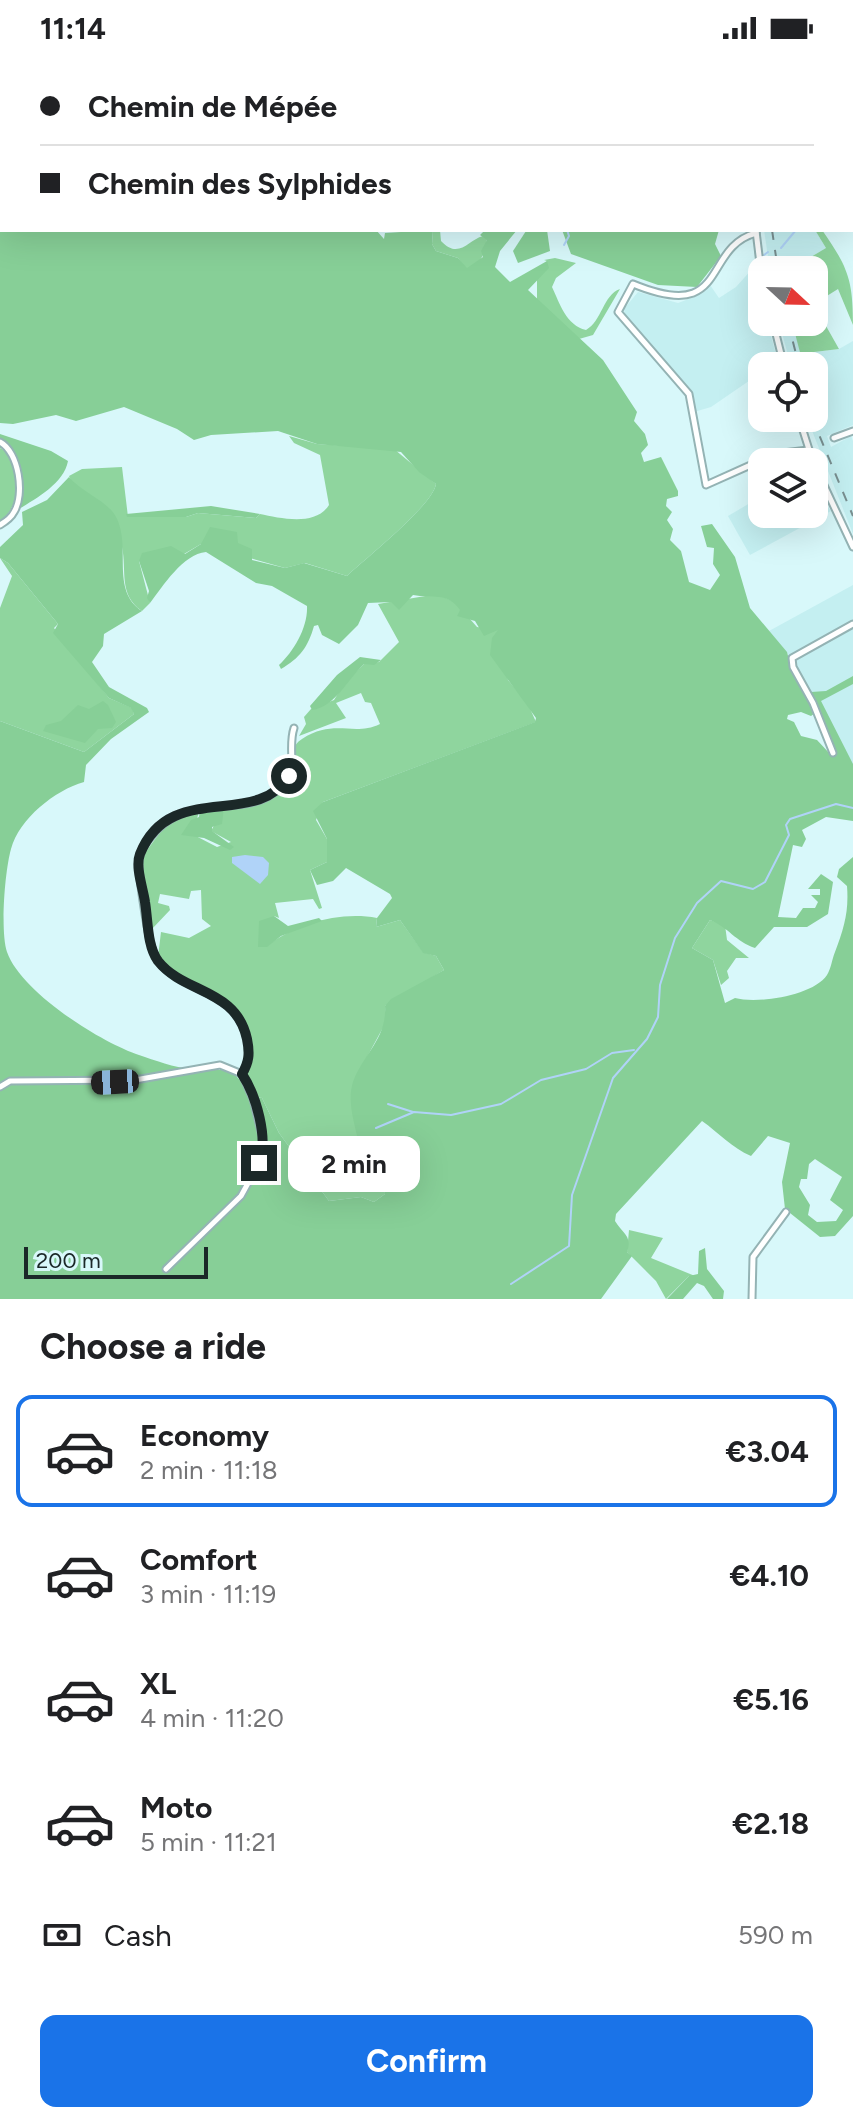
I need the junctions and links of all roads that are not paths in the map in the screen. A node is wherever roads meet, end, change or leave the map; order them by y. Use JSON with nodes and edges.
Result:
{"nodes":[{"id":1,"x":754,"y":232,"type":"edge"},
{"id":2,"x":756,"y":232,"type":"edge"},
{"id":3,"x":758,"y":256,"type":"edge"},
{"id":4,"x":853,"y":431,"type":"edge"},
{"id":5,"x":834,"y":438,"type":"dead end"},
{"id":6,"x":0,"y":442,"type":"edge"},
{"id":7,"x":748,"y":466,"type":"edge"},
{"id":8,"x":828,"y":493,"type":"edge"},
{"id":9,"x":0,"y":525,"type":"edge"},
{"id":10,"x":853,"y":547,"type":"edge"},
{"id":11,"x":853,"y":624,"type":"edge"},
{"id":12,"x":294,"y":728,"type":"dead end"},
{"id":13,"x":833,"y":753,"type":"dead end"},
{"id":14,"x":242,"y":1074,"type":"junction"},
{"id":15,"x":0,"y":1087,"type":"edge"},
{"id":16,"x":786,"y":1212,"type":"dead end"},
{"id":17,"x":166,"y":1269,"type":"dead end"},
{"id":18,"x":752,"y":1299,"type":"edge"}],
"edges":[{"from":1,"to":7,"type":"street"},
{"from":2,"to":3,"type":"street"},
{"from":4,"to":5,"type":"street"},
{"from":6,"to":9,"type":"street"},
{"from":8,"to":10,"type":"street"},
{"from":11,"to":13,"type":"street"},
{"from":12,"to":14,"type":"street"},
{"from":14,"to":15,"type":"street"},
{"from":14,"to":17,"type":"street"},
{"from":16,"to":18,"type":"street"}]}
